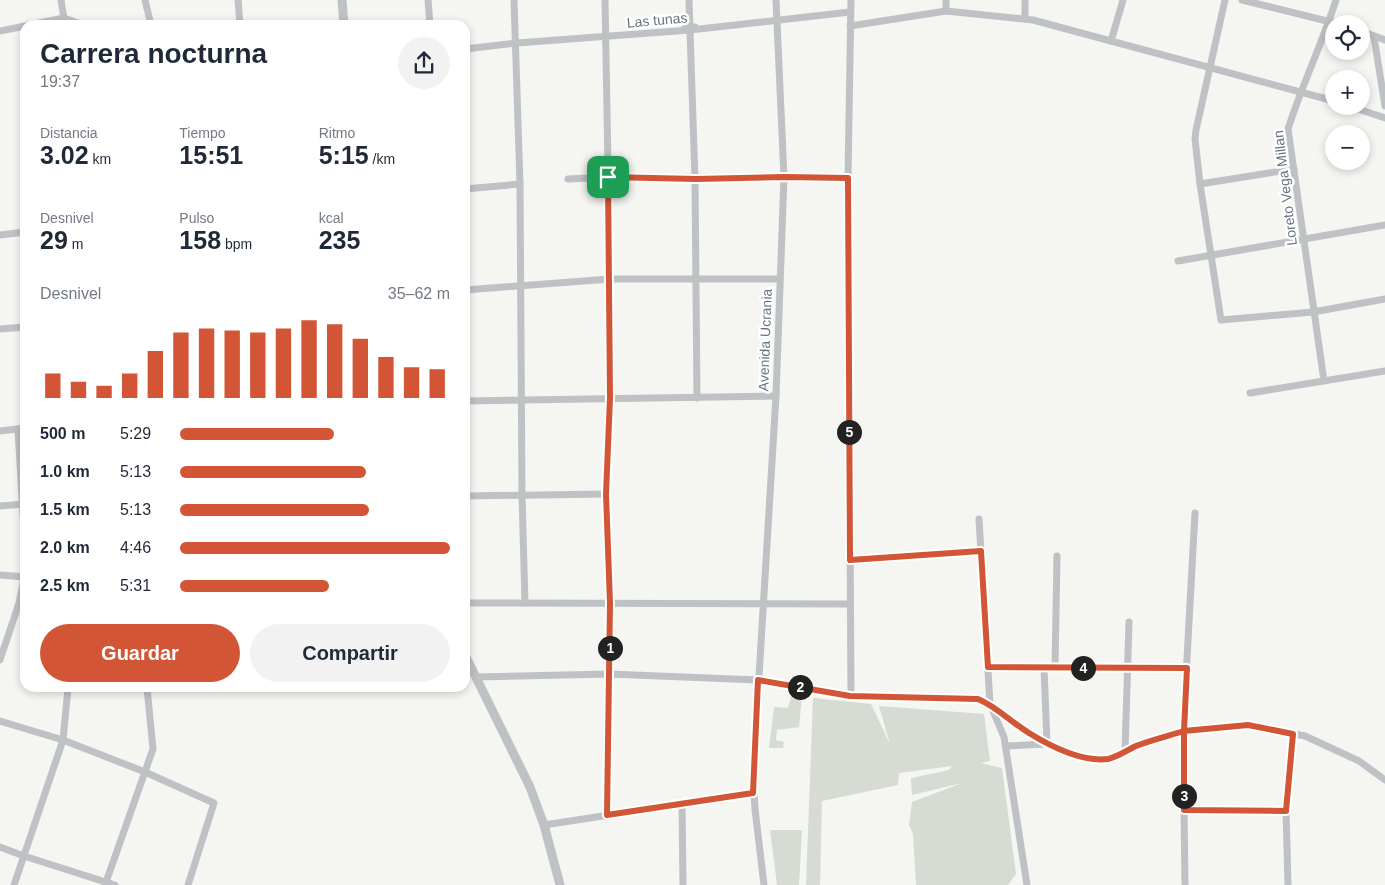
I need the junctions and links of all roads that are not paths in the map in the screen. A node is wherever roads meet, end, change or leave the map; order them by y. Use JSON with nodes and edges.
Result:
{"nodes":[{"id":1,"x":61,"y":0,"type":"edge"},
{"id":2,"x":145,"y":0,"type":"edge"},
{"id":3,"x":238,"y":0,"type":"edge"},
{"id":4,"x":342,"y":0,"type":"edge"},
{"id":5,"x":428,"y":0,"type":"edge"},
{"id":6,"x":514,"y":0,"type":"edge"},
{"id":7,"x":605,"y":0,"type":"edge"},
{"id":8,"x":688,"y":0,"type":"edge"},
{"id":9,"x":776,"y":0,"type":"edge"},
{"id":10,"x":851,"y":0,"type":"edge"},
{"id":11,"x":946,"y":0,"type":"edge"},
{"id":12,"x":1025,"y":0,"type":"edge"},
{"id":13,"x":1123,"y":0,"type":"edge"},
{"id":14,"x":1225,"y":0,"type":"edge"},
{"id":15,"x":1242,"y":0,"type":"edge"},
{"id":16,"x":1336,"y":0,"type":"edge"},
{"id":17,"x":946,"y":11,"type":"junction"},
{"id":18,"x":850,"y":12,"type":"junction"},
{"id":19,"x":1331,"y":15,"type":"edge"},
{"id":20,"x":777,"y":19,"type":"junction"},
{"id":21,"x":1025,"y":19,"type":"junction"},
{"id":22,"x":65,"y":20,"type":"edge"},
{"id":23,"x":150,"y":20,"type":"edge"},
{"id":24,"x":240,"y":20,"type":"edge"},
{"id":25,"x":344,"y":20,"type":"edge"},
{"id":26,"x":430,"y":20,"type":"edge"},
{"id":27,"x":1325,"y":20,"type":"edge"},
{"id":28,"x":850,"y":26,"type":"junction"},
{"id":29,"x":20,"y":27,"type":"edge"},
{"id":30,"x":690,"y":28,"type":"junction"},
{"id":31,"x":0,"y":31,"type":"edge"},
{"id":32,"x":1325,"y":31,"type":"edge"},
{"id":33,"x":1370,"y":34,"type":"edge"},
{"id":34,"x":606,"y":36,"type":"junction"},
{"id":35,"x":1374,"y":36,"type":"junction"},
{"id":36,"x":1385,"y":40,"type":"edge"},
{"id":37,"x":1111,"y":41,"type":"junction"},
{"id":38,"x":517,"y":43,"type":"junction"},
{"id":39,"x":470,"y":48,"type":"edge"},
{"id":40,"x":1211,"y":68,"type":"junction"},
{"id":41,"x":1300,"y":92,"type":"junction"},
{"id":42,"x":1325,"y":99,"type":"edge"},
{"id":43,"x":1385,"y":106,"type":"edge"},
{"id":44,"x":1370,"y":113,"type":"edge"},
{"id":45,"x":1385,"y":118,"type":"edge"},
{"id":46,"x":1294,"y":169,"type":"junction"},
{"id":47,"x":608,"y":177,"type":"junction"},
{"id":48,"x":784,"y":177,"type":"junction"},
{"id":49,"x":848,"y":178,"type":"junction"},
{"id":50,"x":568,"y":179,"type":"dead end"},
{"id":51,"x":696,"y":179,"type":"junction"},
{"id":52,"x":520,"y":184,"type":"junction"},
{"id":53,"x":1200,"y":184,"type":"junction"},
{"id":54,"x":470,"y":189,"type":"edge"},
{"id":55,"x":1385,"y":225,"type":"edge"},
{"id":56,"x":20,"y":233,"type":"edge"},
{"id":57,"x":0,"y":235,"type":"edge"},
{"id":58,"x":1304,"y":239,"type":"junction"},
{"id":59,"x":1212,"y":256,"type":"junction"},
{"id":60,"x":1178,"y":261,"type":"dead end"},
{"id":61,"x":697,"y":278,"type":"junction"},
{"id":62,"x":610,"y":279,"type":"junction"},
{"id":63,"x":779,"y":279,"type":"junction"},
{"id":64,"x":521,"y":287,"type":"junction"},
{"id":65,"x":470,"y":290,"type":"edge"},
{"id":66,"x":1385,"y":299,"type":"edge"},
{"id":67,"x":1313,"y":312,"type":"junction"},
{"id":68,"x":20,"y":327,"type":"edge"},
{"id":69,"x":0,"y":329,"type":"edge"},
{"id":70,"x":1385,"y":371,"type":"edge"},
{"id":71,"x":1324,"y":381,"type":"junction"},
{"id":72,"x":1250,"y":393,"type":"dead end"},
{"id":73,"x":776,"y":396,"type":"junction"},
{"id":74,"x":610,"y":398,"type":"junction"},
{"id":75,"x":697,"y":398,"type":"junction"},
{"id":76,"x":522,"y":400,"type":"junction"},
{"id":77,"x":470,"y":401,"type":"edge"},
{"id":78,"x":20,"y":429,"type":"edge"},
{"id":79,"x":0,"y":431,"type":"edge"},
{"id":80,"x":606,"y":494,"type":"junction"},
{"id":81,"x":522,"y":495,"type":"junction"},
{"id":82,"x":470,"y":496,"type":"edge"},
{"id":83,"x":20,"y":504,"type":"edge"},
{"id":84,"x":0,"y":506,"type":"edge"},
{"id":85,"x":1195,"y":513,"type":"dead end"},
{"id":86,"x":979,"y":519,"type":"dead end"},
{"id":87,"x":981,"y":551,"type":"junction"},
{"id":88,"x":1057,"y":556,"type":"dead end"},
{"id":89,"x":850,"y":560,"type":"junction"},
{"id":90,"x":0,"y":576,"type":"edge"},
{"id":91,"x":20,"y":577,"type":"edge"},
{"id":92,"x":20,"y":599,"type":"edge"},
{"id":93,"x":470,"y":602,"type":"edge"},
{"id":94,"x":525,"y":603,"type":"junction"},
{"id":95,"x":610,"y":603,"type":"junction"},
{"id":96,"x":850,"y":604,"type":"junction"},
{"id":97,"x":764,"y":605,"type":"junction"},
{"id":98,"x":1129,"y":622,"type":"dead end"},
{"id":99,"x":0,"y":660,"type":"edge"},
{"id":100,"x":470,"y":666,"type":"edge"},
{"id":101,"x":988,"y":667,"type":"junction"},
{"id":102,"x":1044,"y":668,"type":"junction"},
{"id":103,"x":1055,"y":668,"type":"junction"},
{"id":104,"x":1127,"y":668,"type":"junction"},
{"id":105,"x":1187,"y":668,"type":"junction"},
{"id":106,"x":609,"y":674,"type":"junction"},
{"id":107,"x":475,"y":676,"type":"junction"},
{"id":108,"x":758,"y":680,"type":"junction"},
{"id":109,"x":68,"y":692,"type":"edge"},
{"id":110,"x":147,"y":692,"type":"edge"},
{"id":111,"x":850,"y":696,"type":"junction"},
{"id":112,"x":990,"y":704,"type":"junction"},
{"id":113,"x":0,"y":721,"type":"edge"},
{"id":114,"x":1184,"y":731,"type":"junction"},
{"id":115,"x":1293,"y":734,"type":"junction"},
{"id":116,"x":63,"y":740,"type":"junction"},
{"id":117,"x":1047,"y":744,"type":"junction"},
{"id":118,"x":1006,"y":746,"type":"junction"},
{"id":119,"x":1125,"y":752,"type":"junction"},
{"id":120,"x":145,"y":772,"type":"junction"},
{"id":121,"x":1385,"y":780,"type":"edge"},
{"id":122,"x":753,"y":793,"type":"junction"},
{"id":123,"x":682,"y":803,"type":"junction"},
{"id":124,"x":1184,"y":810,"type":"junction"},
{"id":125,"x":1286,"y":811,"type":"junction"},
{"id":126,"x":607,"y":815,"type":"junction"},
{"id":127,"x":544,"y":825,"type":"junction"},
{"id":128,"x":0,"y":847,"type":"edge"},
{"id":129,"x":24,"y":856,"type":"junction"},
{"id":130,"x":106,"y":883,"type":"edge"},
{"id":131,"x":14,"y":885,"type":"edge"},
{"id":132,"x":116,"y":885,"type":"edge"},
{"id":133,"x":188,"y":885,"type":"edge"},
{"id":134,"x":560,"y":885,"type":"edge"},
{"id":135,"x":683,"y":885,"type":"edge"},
{"id":136,"x":764,"y":885,"type":"edge"},
{"id":137,"x":1027,"y":885,"type":"edge"},
{"id":138,"x":1185,"y":885,"type":"edge"},
{"id":139,"x":1288,"y":885,"type":"edge"}],
"edges":[{"from":1,"to":22,"type":"street"},
{"from":2,"to":23,"type":"street"},
{"from":3,"to":24,"type":"street"},
{"from":4,"to":25,"type":"street"},
{"from":5,"to":26,"type":"street"},
{"from":6,"to":38,"type":"street"},
{"from":7,"to":34,"type":"street"},
{"from":8,"to":30,"type":"street"},
{"from":9,"to":20,"type":"street","name":"Avenida Ucrania"},
{"from":10,"to":18,"type":"street"},
{"from":11,"to":17,"type":"street"},
{"from":12,"to":21,"type":"street"},
{"from":13,"to":37,"type":"street"},
{"from":14,"to":40,"type":"street"},
{"from":15,"to":27,"type":"street"},
{"from":16,"to":19,"type":"street","name":"Loreto Vega Millan"},
{"from":17,"to":21,"type":"street"},
{"from":17,"to":28,"type":"street"},
{"from":18,"to":20,"type":"street","name":"Las tunas"},
{"from":18,"to":28,"type":"street"},
{"from":20,"to":30,"type":"street","name":"Las tunas"},
{"from":20,"to":48,"type":"street","name":"Avenida Ucrania"},
{"from":21,"to":37,"type":"street"},
{"from":28,"to":49,"type":"street"},
{"from":29,"to":31,"type":"street"},
{"from":30,"to":34,"type":"street","name":"Las tunas"},
{"from":30,"to":51,"type":"street"},
{"from":32,"to":41,"type":"street","name":"Loreto Vega Millan"},
{"from":33,"to":35,"type":"street"},
{"from":34,"to":38,"type":"street","name":"Las tunas"},
{"from":34,"to":47,"type":"street"},
{"from":35,"to":36,"type":"street"},
{"from":35,"to":43,"type":"street"},
{"from":37,"to":40,"type":"street"},
{"from":38,"to":39,"type":"street","name":"Las tunas"},
{"from":38,"to":52,"type":"street"},
{"from":40,"to":41,"type":"street"},
{"from":40,"to":53,"type":"street"},
{"from":41,"to":42,"type":"street"},
{"from":41,"to":46,"type":"street","name":"Loreto Vega Millan"},
{"from":44,"to":45,"type":"street"},
{"from":46,"to":53,"type":"street"},
{"from":46,"to":58,"type":"street","name":"Loreto Vega Millan"},
{"from":47,"to":50,"type":"street"},
{"from":47,"to":51,"type":"street"},
{"from":47,"to":62,"type":"street"},
{"from":48,"to":49,"type":"street"},
{"from":48,"to":51,"type":"street"},
{"from":48,"to":63,"type":"street","name":"Avenida Ucrania"},
{"from":49,"to":89,"type":"street"},
{"from":51,"to":61,"type":"street"},
{"from":52,"to":54,"type":"street"},
{"from":52,"to":64,"type":"street"},
{"from":53,"to":59,"type":"street"},
{"from":55,"to":58,"type":"street"},
{"from":56,"to":57,"type":"street"},
{"from":58,"to":59,"type":"street"},
{"from":58,"to":67,"type":"street","name":"Loreto Vega Millan"},
{"from":59,"to":60,"type":"street"},
{"from":59,"to":67,"type":"street"},
{"from":61,"to":62,"type":"street"},
{"from":61,"to":63,"type":"street"},
{"from":61,"to":75,"type":"street"},
{"from":62,"to":64,"type":"street"},
{"from":62,"to":74,"type":"street"},
{"from":63,"to":73,"type":"street","name":"Avenida Ucrania"},
{"from":64,"to":65,"type":"street"},
{"from":64,"to":76,"type":"street"},
{"from":66,"to":67,"type":"street"},
{"from":67,"to":71,"type":"street","name":"Loreto Vega Millan"},
{"from":68,"to":69,"type":"street"},
{"from":70,"to":71,"type":"street"},
{"from":71,"to":72,"type":"street"},
{"from":73,"to":75,"type":"street"},
{"from":73,"to":97,"type":"street","name":"Avenida Ucrania"},
{"from":74,"to":75,"type":"street"},
{"from":74,"to":76,"type":"street"},
{"from":74,"to":80,"type":"street"},
{"from":76,"to":77,"type":"street"},
{"from":76,"to":81,"type":"street"},
{"from":78,"to":79,"type":"street"},
{"from":80,"to":81,"type":"street"},
{"from":80,"to":95,"type":"street"},
{"from":81,"to":82,"type":"street"},
{"from":81,"to":94,"type":"street"},
{"from":83,"to":84,"type":"street"},
{"from":85,"to":105,"type":"street"},
{"from":86,"to":87,"type":"street"},
{"from":87,"to":89,"type":"street"},
{"from":87,"to":101,"type":"street"},
{"from":88,"to":103,"type":"street"},
{"from":89,"to":96,"type":"street"},
{"from":90,"to":91,"type":"street"},
{"from":92,"to":99,"type":"street"},
{"from":93,"to":94,"type":"street"},
{"from":94,"to":95,"type":"street"},
{"from":95,"to":97,"type":"street"},
{"from":95,"to":106,"type":"street"},
{"from":96,"to":97,"type":"street"},
{"from":96,"to":111,"type":"street"},
{"from":97,"to":108,"type":"street","name":"Avenida Ucrania"},
{"from":98,"to":104,"type":"street"},
{"from":100,"to":107,"type":"street"},
{"from":101,"to":102,"type":"street"},
{"from":101,"to":112,"type":"street"},
{"from":102,"to":103,"type":"street"},
{"from":102,"to":117,"type":"street"},
{"from":103,"to":104,"type":"street"},
{"from":104,"to":105,"type":"street"},
{"from":104,"to":119,"type":"street"},
{"from":105,"to":114,"type":"street"},
{"from":106,"to":107,"type":"street"},
{"from":106,"to":108,"type":"street"},
{"from":106,"to":126,"type":"street"},
{"from":107,"to":127,"type":"street"},
{"from":108,"to":111,"type":"street"},
{"from":108,"to":122,"type":"street","name":"Avenida Ucrania"},
{"from":109,"to":116,"type":"street"},
{"from":110,"to":120,"type":"street"},
{"from":111,"to":112,"type":"street"},
{"from":112,"to":117,"type":"street"},
{"from":112,"to":118,"type":"street"},
{"from":113,"to":116,"type":"street"},
{"from":114,"to":115,"type":"street"},
{"from":114,"to":119,"type":"street"},
{"from":114,"to":124,"type":"street"},
{"from":115,"to":121,"type":"street"},
{"from":115,"to":125,"type":"street"},
{"from":116,"to":120,"type":"street"},
{"from":116,"to":129,"type":"street"},
{"from":117,"to":118,"type":"street"},
{"from":117,"to":119,"type":"street"},
{"from":118,"to":137,"type":"street"},
{"from":120,"to":130,"type":"street"},
{"from":120,"to":133,"type":"street"},
{"from":122,"to":123,"type":"street"},
{"from":122,"to":136,"type":"street","name":"Avenida Ucrania"},
{"from":123,"to":126,"type":"street"},
{"from":123,"to":135,"type":"street"},
{"from":124,"to":125,"type":"street"},
{"from":124,"to":138,"type":"street"},
{"from":125,"to":139,"type":"street"},
{"from":126,"to":127,"type":"street"},
{"from":127,"to":134,"type":"street"},
{"from":128,"to":129,"type":"street"},
{"from":129,"to":130,"type":"street"},
{"from":129,"to":131,"type":"street"},
{"from":130,"to":132,"type":"street"}]}
